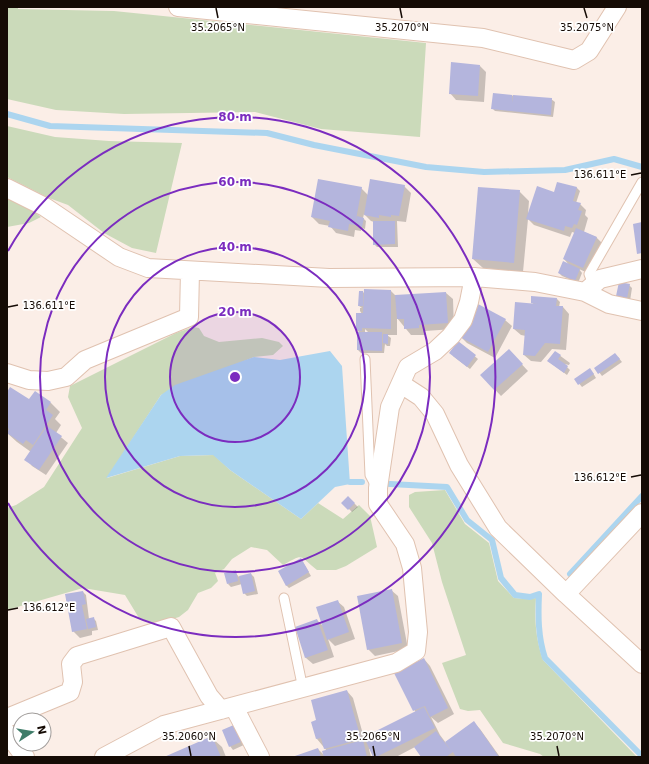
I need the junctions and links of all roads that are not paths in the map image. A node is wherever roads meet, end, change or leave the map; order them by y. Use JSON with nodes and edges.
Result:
{"nodes":[{"id":1,"x":178,"y":7,"type":"edge"},
{"id":2,"x":617,"y":7,"type":"edge"},
{"id":3,"x":642,"y":183,"type":"edge"},
{"id":4,"x":7,"y":188,"type":"edge"},
{"id":5,"x":642,"y":269,"type":"edge"},
{"id":6,"x":190,"y":271,"type":"junction"},
{"id":7,"x":474,"y":277,"type":"junction"},
{"id":8,"x":589,"y":288,"type":"junction"},
{"id":9,"x":642,"y":311,"type":"edge"},
{"id":10,"x":365,"y":359,"type":"dead end"},
{"id":11,"x":7,"y":374,"type":"edge"},
{"id":12,"x":401,"y":384,"type":"junction"},
{"id":13,"x":378,"y":488,"type":"junction"},
{"id":14,"x":642,"y":513,"type":"edge"},
{"id":15,"x":566,"y":594,"type":"junction"},
{"id":16,"x":284,"y":598,"type":"dead end"},
{"id":17,"x":642,"y":664,"type":"edge"},
{"id":18,"x":303,"y":689,"type":"junction"},
{"id":19,"x":227,"y":708,"type":"junction"},
{"id":20,"x":7,"y":718,"type":"edge"},
{"id":21,"x":7,"y":733,"type":"edge"},
{"id":22,"x":25,"y":757,"type":"edge"},
{"id":23,"x":104,"y":757,"type":"edge"},
{"id":24,"x":260,"y":757,"type":"edge"}],
"edges":[{"from":1,"to":2,"type":"street"},
{"from":3,"to":8,"type":"lane"},
{"from":4,"to":6,"type":"street"},
{"from":5,"to":8,"type":"street"},
{"from":6,"to":7,"type":"street"},
{"from":6,"to":11,"type":"street"},
{"from":7,"to":8,"type":"street"},
{"from":7,"to":12,"type":"street"},
{"from":8,"to":9,"type":"street"},
{"from":10,"to":13,"type":"lane"},
{"from":12,"to":13,"type":"street"},
{"from":12,"to":15,"type":"street"},
{"from":13,"to":18,"type":"street"},
{"from":14,"to":15,"type":"street"},
{"from":15,"to":17,"type":"street"},
{"from":16,"to":18,"type":"lane"},
{"from":18,"to":19,"type":"street"},
{"from":19,"to":20,"type":"street"},
{"from":19,"to":23,"type":"street"},
{"from":19,"to":24,"type":"street"},
{"from":21,"to":22,"type":"street"}]}
